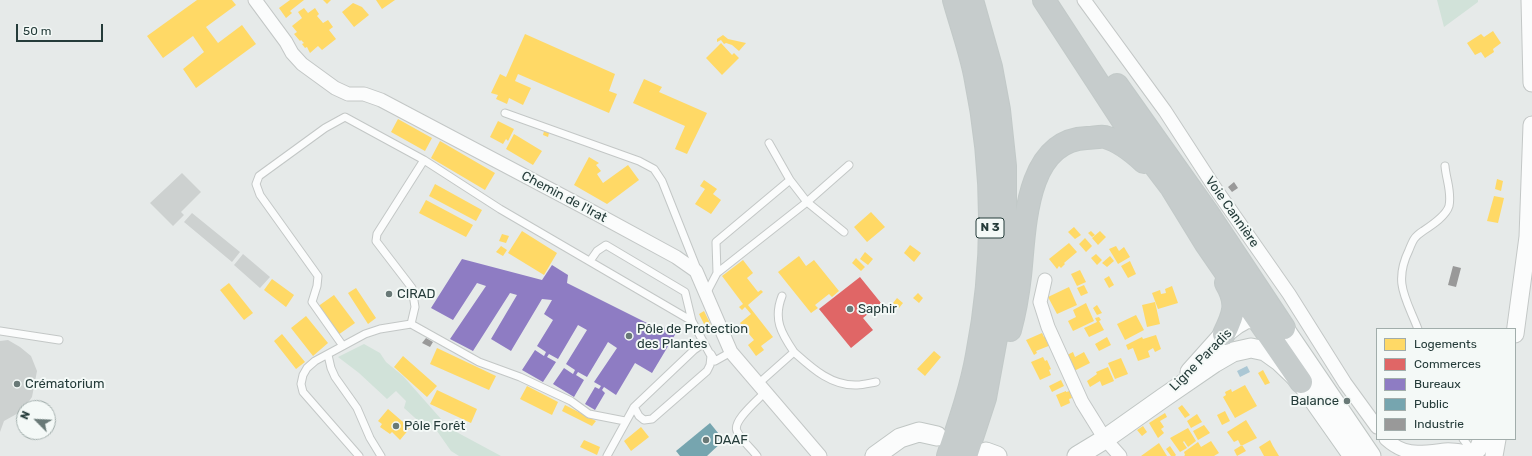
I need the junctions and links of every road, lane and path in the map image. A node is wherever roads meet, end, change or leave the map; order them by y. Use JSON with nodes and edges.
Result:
{"nodes":[{"id":1,"x":256,"y":0,"type":"edge"},
{"id":2,"x":954,"y":0,"type":"edge"},
{"id":3,"x":972,"y":0,"type":"edge"},
{"id":4,"x":1044,"y":0,"type":"edge"},
{"id":5,"x":1058,"y":0,"type":"edge"},
{"id":6,"x":1084,"y":0,"type":"edge"},
{"id":7,"x":1530,"y":0,"type":"edge"},
{"id":8,"x":1532,"y":83,"type":"edge"},
{"id":9,"x":505,"y":114,"type":"dead end"},
{"id":10,"x":1532,"y":125,"type":"edge"},
{"id":11,"x":769,"y":144,"type":"dead end"},
{"id":12,"x":424,"y":160,"type":"junction"},
{"id":13,"x":849,"y":165,"type":"dead end"},
{"id":14,"x":1445,"y":166,"type":"dead end"},
{"id":15,"x":790,"y":180,"type":"junction"},
{"id":16,"x":1171,"y":188,"type":"junction"},
{"id":17,"x":808,"y":202,"type":"junction"},
{"id":18,"x":844,"y":232,"type":"dead end"},
{"id":19,"x":1206,"y":244,"type":"junction"},
{"id":20,"x":590,"y":260,"type":"junction"},
{"id":21,"x":717,"y":273,"type":"junction"},
{"id":22,"x":1045,"y":280,"type":"dead end"},
{"id":23,"x":706,"y":294,"type":"junction"},
{"id":24,"x":782,"y":296,"type":"dead end"},
{"id":25,"x":1258,"y":318,"type":"junction"},
{"id":26,"x":692,"y":321,"type":"junction"},
{"id":27,"x":411,"y":324,"type":"junction"},
{"id":28,"x":1284,"y":328,"type":"junction"},
{"id":29,"x":1418,"y":328,"type":"edge"},
{"id":30,"x":1516,"y":328,"type":"edge"},
{"id":31,"x":0,"y":331,"type":"edge"},
{"id":32,"x":59,"y":340,"type":"dead end"},
{"id":33,"x":704,"y":343,"type":"junction"},
{"id":34,"x":1229,"y":343,"type":"junction"},
{"id":35,"x":343,"y":346,"type":"junction"},
{"id":36,"x":732,"y":352,"type":"junction"},
{"id":37,"x":794,"y":352,"type":"junction"},
{"id":38,"x":328,"y":355,"type":"junction"},
{"id":39,"x":876,"y":382,"type":"dead end"},
{"id":40,"x":1301,"y":382,"type":"junction"},
{"id":41,"x":762,"y":388,"type":"junction"},
{"id":42,"x":634,"y":407,"type":"junction"},
{"id":43,"x":625,"y":421,"type":"junction"},
{"id":44,"x":1376,"y":426,"type":"edge"},
{"id":45,"x":1105,"y":439,"type":"junction"},
{"id":46,"x":1387,"y":440,"type":"edge"},
{"id":47,"x":1464,"y":440,"type":"edge"},
{"id":48,"x":1482,"y":440,"type":"edge"},
{"id":49,"x":1497,"y":440,"type":"edge"},
{"id":50,"x":979,"y":455,"type":"edge"},
{"id":51,"x":1473,"y":455,"type":"edge"},
{"id":52,"x":359,"y":456,"type":"edge"},
{"id":53,"x":381,"y":456,"type":"edge"},
{"id":54,"x":607,"y":456,"type":"edge"},
{"id":55,"x":757,"y":456,"type":"edge"},
{"id":56,"x":820,"y":456,"type":"edge"},
{"id":57,"x":875,"y":456,"type":"edge"},
{"id":58,"x":895,"y":456,"type":"edge"},
{"id":59,"x":948,"y":456,"type":"edge"},
{"id":60,"x":1077,"y":456,"type":"edge"},
{"id":61,"x":1120,"y":456,"type":"edge"},
{"id":62,"x":1353,"y":456,"type":"edge"},
{"id":63,"x":1371,"y":456,"type":"edge"},
{"id":64,"x":1494,"y":456,"type":"edge"}],
"edges":[{"from":1,"to":23,"type":"street","name":"Chemin de l'Irat"},
{"from":2,"to":59,"type":"highway","number":"N 3"},
{"from":3,"to":50,"type":"highway","number":"N 3"},
{"from":4,"to":16,"type":"highway"},
{"from":5,"to":28,"type":"highway"},
{"from":6,"to":44,"type":"street","name":"Voie Cannière"},
{"from":7,"to":8,"type":"street"},
{"from":9,"to":23,"type":"lane"},
{"from":10,"to":30,"type":"street"},
{"from":11,"to":15,"type":"lane"},
{"from":12,"to":20,"type":"lane"},
{"from":12,"to":27,"type":"lane"},
{"from":12,"to":35,"type":"lane"},
{"from":13,"to":17,"type":"lane"},
{"from":14,"to":29,"type":"lane"},
{"from":15,"to":17,"type":"lane"},
{"from":15,"to":21,"type":"lane"},
{"from":16,"to":19,"type":"highway"},
{"from":16,"to":50,"type":"highway","number":"N 3"},
{"from":17,"to":18,"type":"lane"},
{"from":17,"to":21,"type":"lane"},
{"from":19,"to":25,"type":"highway"},
{"from":19,"to":34,"type":"highway"},
{"from":20,"to":26,"type":"lane"},
{"from":20,"to":26,"type":"lane"},
{"from":21,"to":23,"type":"lane"},
{"from":22,"to":45,"type":"street"},
{"from":23,"to":36,"type":"street","name":"Chemin de l'Irat"},
{"from":24,"to":37,"type":"lane"},
{"from":25,"to":28,"type":"main road"},
{"from":25,"to":34,"type":"main road","name":"Ligne Paradis"},
{"from":25,"to":40,"type":"highway"},
{"from":26,"to":33,"type":"lane"},
{"from":27,"to":35,"type":"lane"},
{"from":27,"to":43,"type":"lane"},
{"from":28,"to":63,"type":"main road"},
{"from":31,"to":32,"type":"lane"},
{"from":33,"to":36,"type":"lane"},
{"from":33,"to":42,"type":"lane"},
{"from":33,"to":42,"type":"lane"},
{"from":34,"to":40,"type":"main road"},
{"from":34,"to":45,"type":"main road","name":"Ligne Paradis"},
{"from":35,"to":38,"type":"lane"},
{"from":36,"to":41,"type":"street","name":"Chemin de l'Irat"},
{"from":37,"to":39,"type":"lane"},
{"from":37,"to":41,"type":"lane"},
{"from":38,"to":52,"type":"lane"},
{"from":38,"to":53,"type":"lane"},
{"from":40,"to":62,"type":"main road"},
{"from":41,"to":55,"type":"lane"},
{"from":41,"to":56,"type":"street","name":"Chemin de l'Irat"},
{"from":42,"to":43,"type":"lane"},
{"from":43,"to":54,"type":"lane"},
{"from":45,"to":60,"type":"main road","name":"Ligne Paradis"},
{"from":45,"to":61,"type":"street"},
{"from":46,"to":51,"type":"street"},
{"from":47,"to":51,"type":"lane"},
{"from":48,"to":51,"type":"street"},
{"from":49,"to":64,"type":"street"},
{"from":57,"to":58,"type":"main road"}]}
